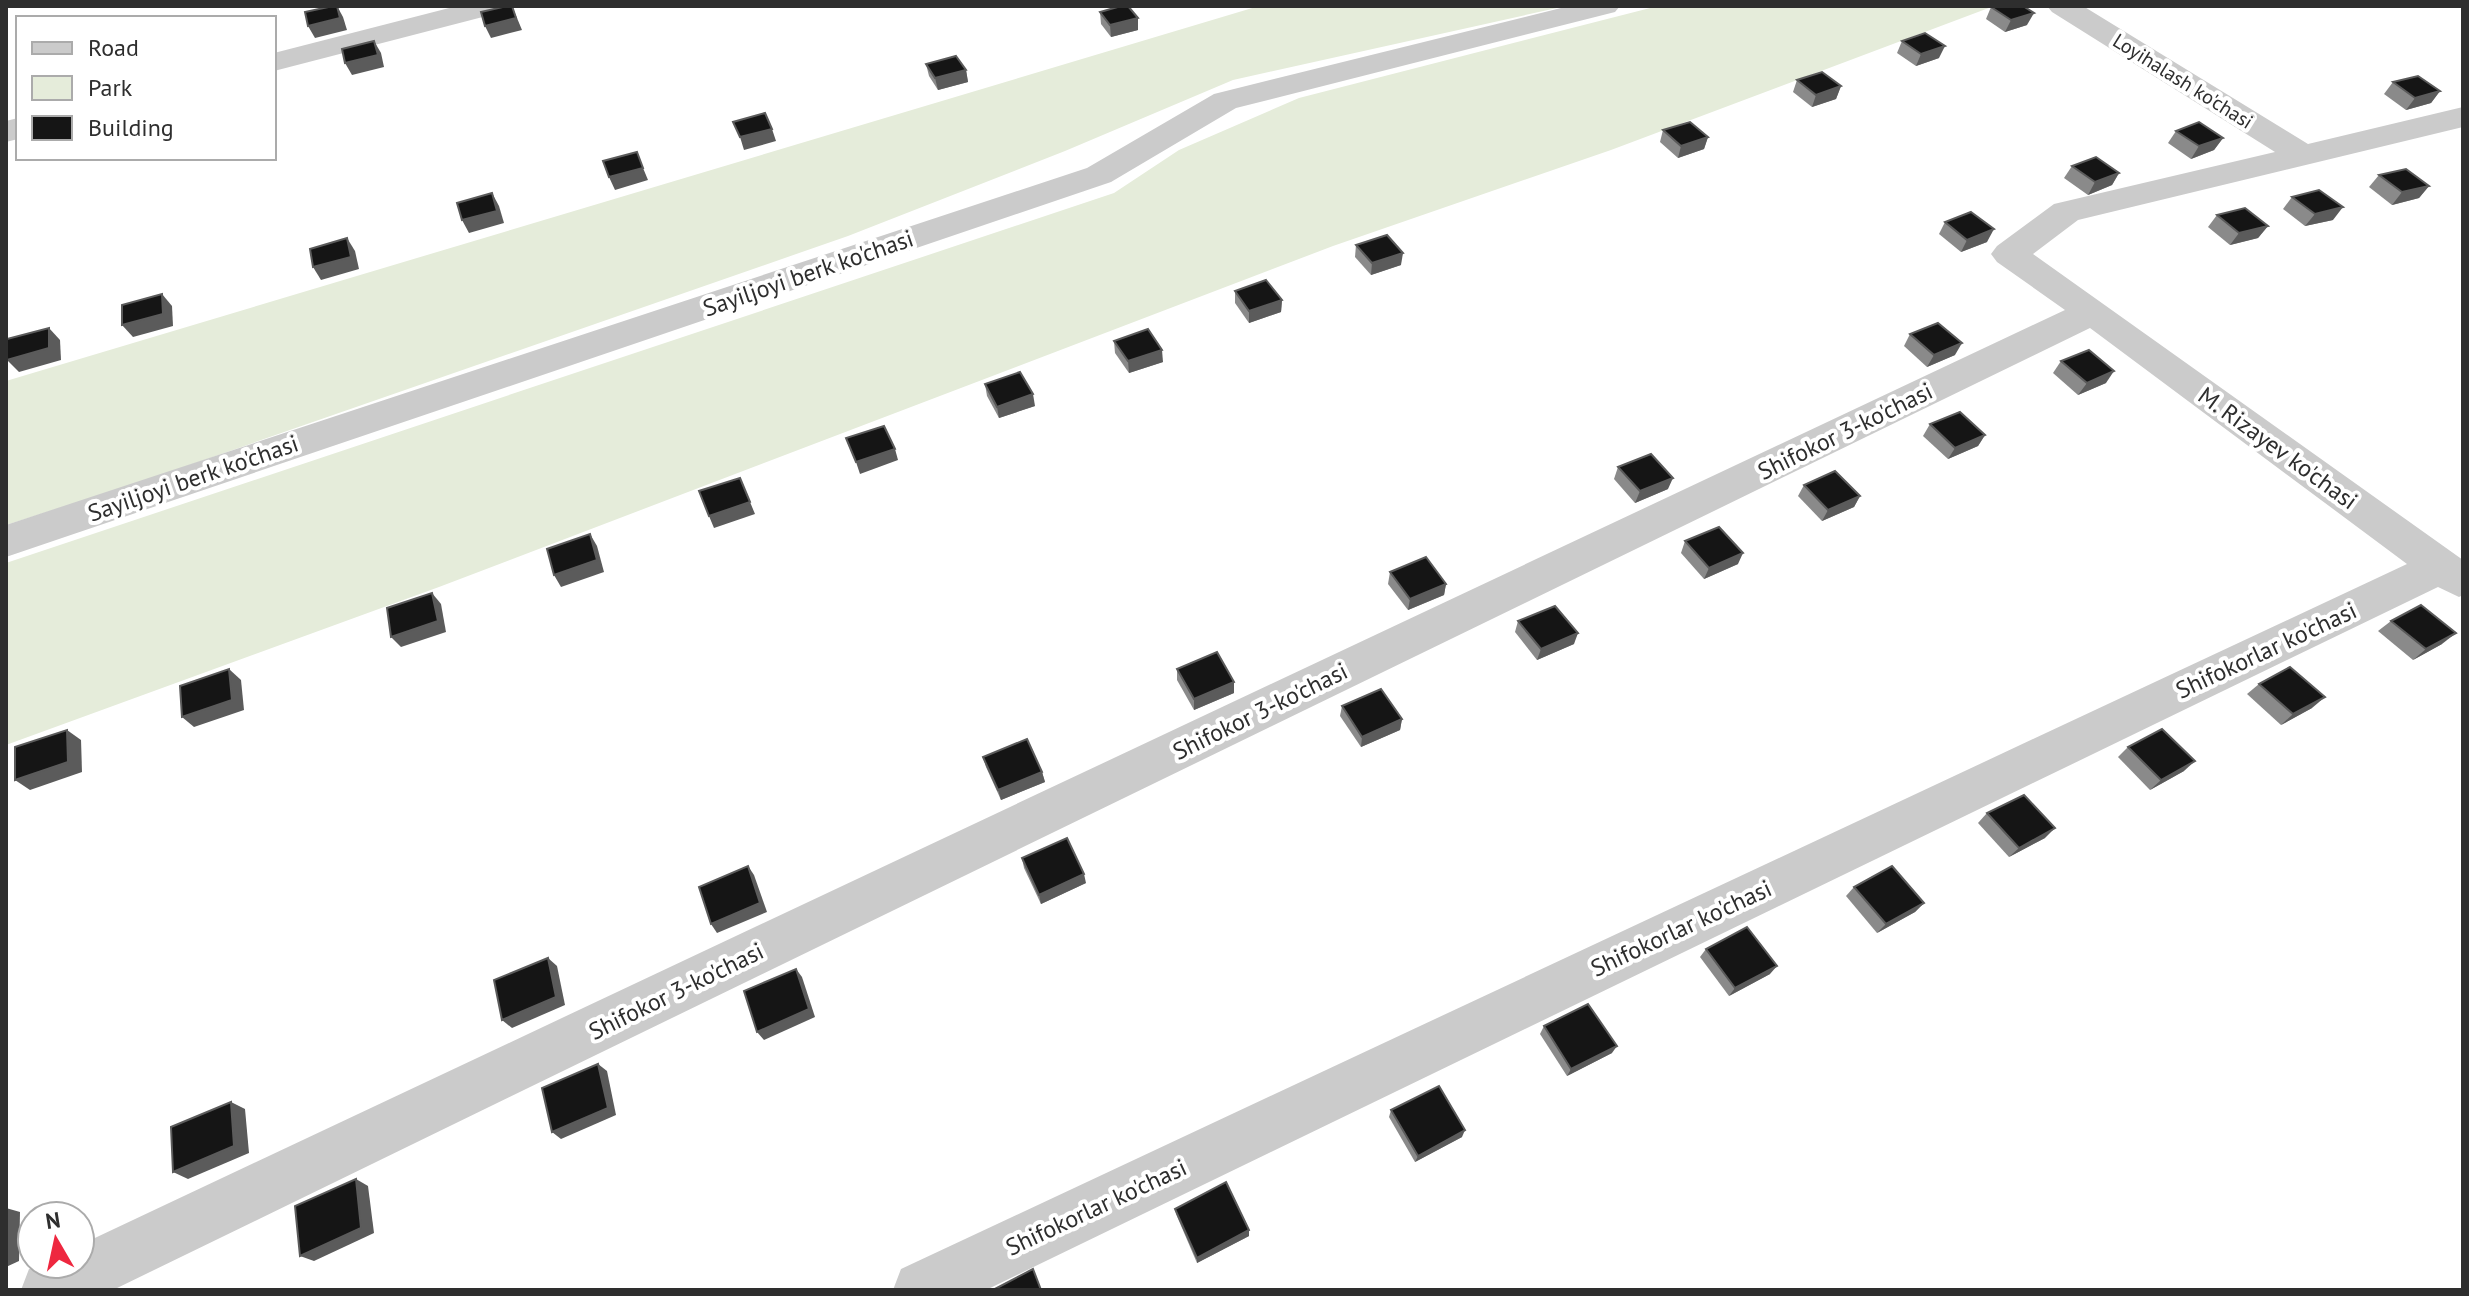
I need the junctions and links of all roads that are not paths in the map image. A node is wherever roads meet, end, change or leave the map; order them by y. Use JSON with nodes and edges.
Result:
{"nodes":[{"id":1,"x":492,"y":6,"type":"edge"},
{"id":2,"x":1605,"y":6,"type":"edge"},
{"id":3,"x":2062,"y":6,"type":"edge"},
{"id":4,"x":276,"y":61,"type":"edge"},
{"id":5,"x":2463,"y":117,"type":"edge"},
{"id":6,"x":2304,"y":156,"type":"junction"},
{"id":7,"x":2093,"y":312,"type":"junction"},
{"id":8,"x":6,"y":541,"type":"edge"},
{"id":9,"x":2452,"y":575,"type":"edge"},
{"id":10,"x":50,"y":1290,"type":"edge"},
{"id":11,"x":922,"y":1290,"type":"edge"}],
"edges":[{"from":1,"to":4,"type":"street"},
{"from":2,"to":8,"type":"street","name":"Sayiljoyi berk ko'chasi"},
{"from":3,"to":6,"type":"street","name":"Loyihalash ko'chasi"},
{"from":5,"to":6,"type":"street"},
{"from":6,"to":7,"type":"street"},
{"from":7,"to":9,"type":"street","name":"M. Rizayev ko'chasi"},
{"from":7,"to":10,"type":"street","name":"Shifokor 3-ko'chasi"},
{"from":9,"to":11,"type":"street","name":"Shifokorlar ko'chasi"}]}
